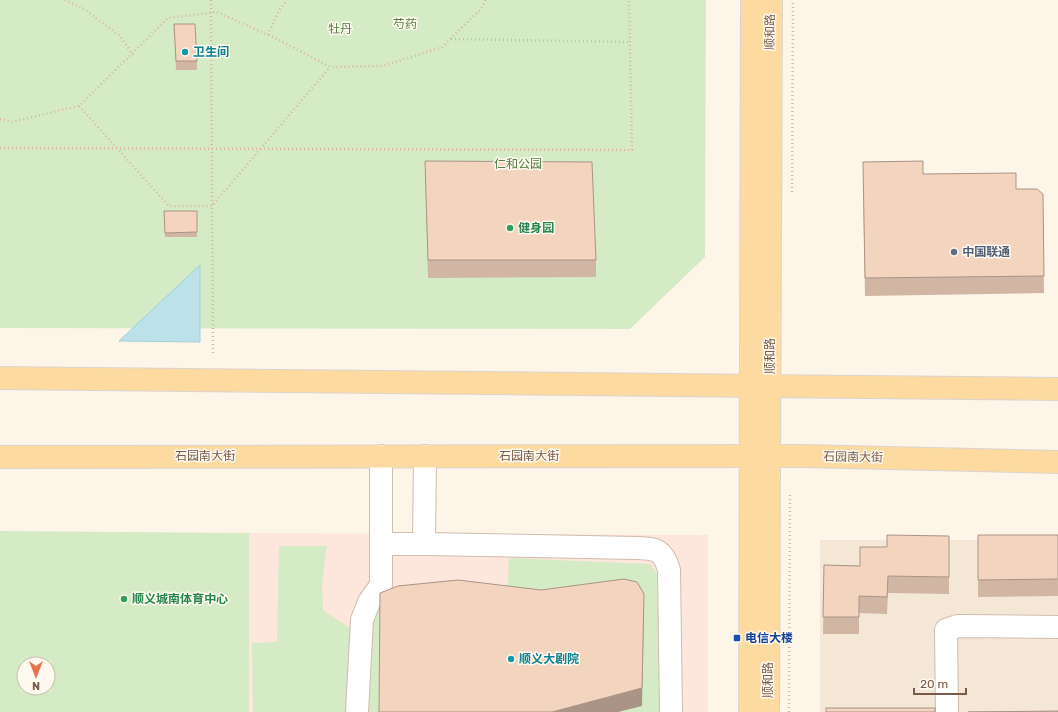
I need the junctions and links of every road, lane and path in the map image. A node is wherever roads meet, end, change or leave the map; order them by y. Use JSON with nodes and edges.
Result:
{"nodes":[{"id":1,"x":65,"y":0,"type":"edge"},
{"id":2,"x":211,"y":0,"type":"edge"},
{"id":3,"x":287,"y":0,"type":"edge"},
{"id":4,"x":486,"y":0,"type":"edge"},
{"id":5,"x":629,"y":0,"type":"edge"},
{"id":6,"x":752,"y":0,"type":"edge"},
{"id":7,"x":771,"y":0,"type":"edge"},
{"id":8,"x":268,"y":35,"type":"junction"},
{"id":9,"x":451,"y":39,"type":"junction"},
{"id":10,"x":630,"y":42,"type":"junction"},
{"id":11,"x":133,"y":55,"type":"junction"},
{"id":12,"x":330,"y":67,"type":"junction"},
{"id":13,"x":79,"y":106,"type":"junction"},
{"id":14,"x":0,"y":119,"type":"edge"},
{"id":15,"x":0,"y":148,"type":"edge"},
{"id":16,"x":212,"y":206,"type":"junction"},
{"id":17,"x":213,"y":353,"type":"dead end"},
{"id":18,"x":0,"y":378,"type":"edge"},
{"id":19,"x":760,"y":386,"type":"junction"},
{"id":20,"x":1058,"y":389,"type":"edge"},
{"id":21,"x":381,"y":456,"type":"junction"},
{"id":22,"x":425,"y":456,"type":"junction"},
{"id":23,"x":0,"y":457,"type":"edge"},
{"id":24,"x":760,"y":457,"type":"junction"},
{"id":25,"x":1058,"y":462,"type":"edge"},
{"id":26,"x":381,"y":544,"type":"junction"},
{"id":27,"x":424,"y":544,"type":"junction"},
{"id":28,"x":1058,"y":627,"type":"edge"},
{"id":29,"x":357,"y":712,"type":"edge"},
{"id":30,"x":671,"y":712,"type":"edge"},
{"id":31,"x":750,"y":712,"type":"edge"},
{"id":32,"x":768,"y":712,"type":"edge"},
{"id":33,"x":947,"y":712,"type":"edge"}],
"edges":[{"from":1,"to":11,"type":"path"},
{"from":2,"to":16,"type":"path"},
{"from":3,"to":8,"type":"path"},
{"from":4,"to":9,"type":"path"},
{"from":5,"to":10,"type":"path"},
{"from":6,"to":19,"type":"main road","name":"顺和路"},
{"from":7,"to":19,"type":"main road","name":"顺和路"},
{"from":8,"to":11,"type":"path"},
{"from":8,"to":12,"type":"path"},
{"from":9,"to":10,"type":"path"},
{"from":9,"to":12,"type":"path"},
{"from":10,"to":15,"type":"path"},
{"from":11,"to":13,"type":"path"},
{"from":12,"to":16,"type":"path"},
{"from":13,"to":14,"type":"path"},
{"from":13,"to":16,"type":"path"},
{"from":16,"to":17,"type":"path"},
{"from":18,"to":19,"type":"main road"},
{"from":19,"to":20,"type":"main road"},
{"from":19,"to":24,"type":"main road","name":"顺和路"},
{"from":21,"to":22,"type":"main road","name":"石园南大街"},
{"from":21,"to":23,"type":"main road","name":"石园南大街"},
{"from":21,"to":26,"type":"street"},
{"from":22,"to":24,"type":"main road","name":"石园南大街"},
{"from":22,"to":27,"type":"street"},
{"from":24,"to":25,"type":"main road","name":"石园南大街"},
{"from":24,"to":31,"type":"main road","name":"顺和路"},
{"from":24,"to":32,"type":"main road","name":"顺和路"},
{"from":26,"to":27,"type":"street"},
{"from":26,"to":29,"type":"street"},
{"from":27,"to":30,"type":"street"},
{"from":28,"to":33,"type":"street"}]}
